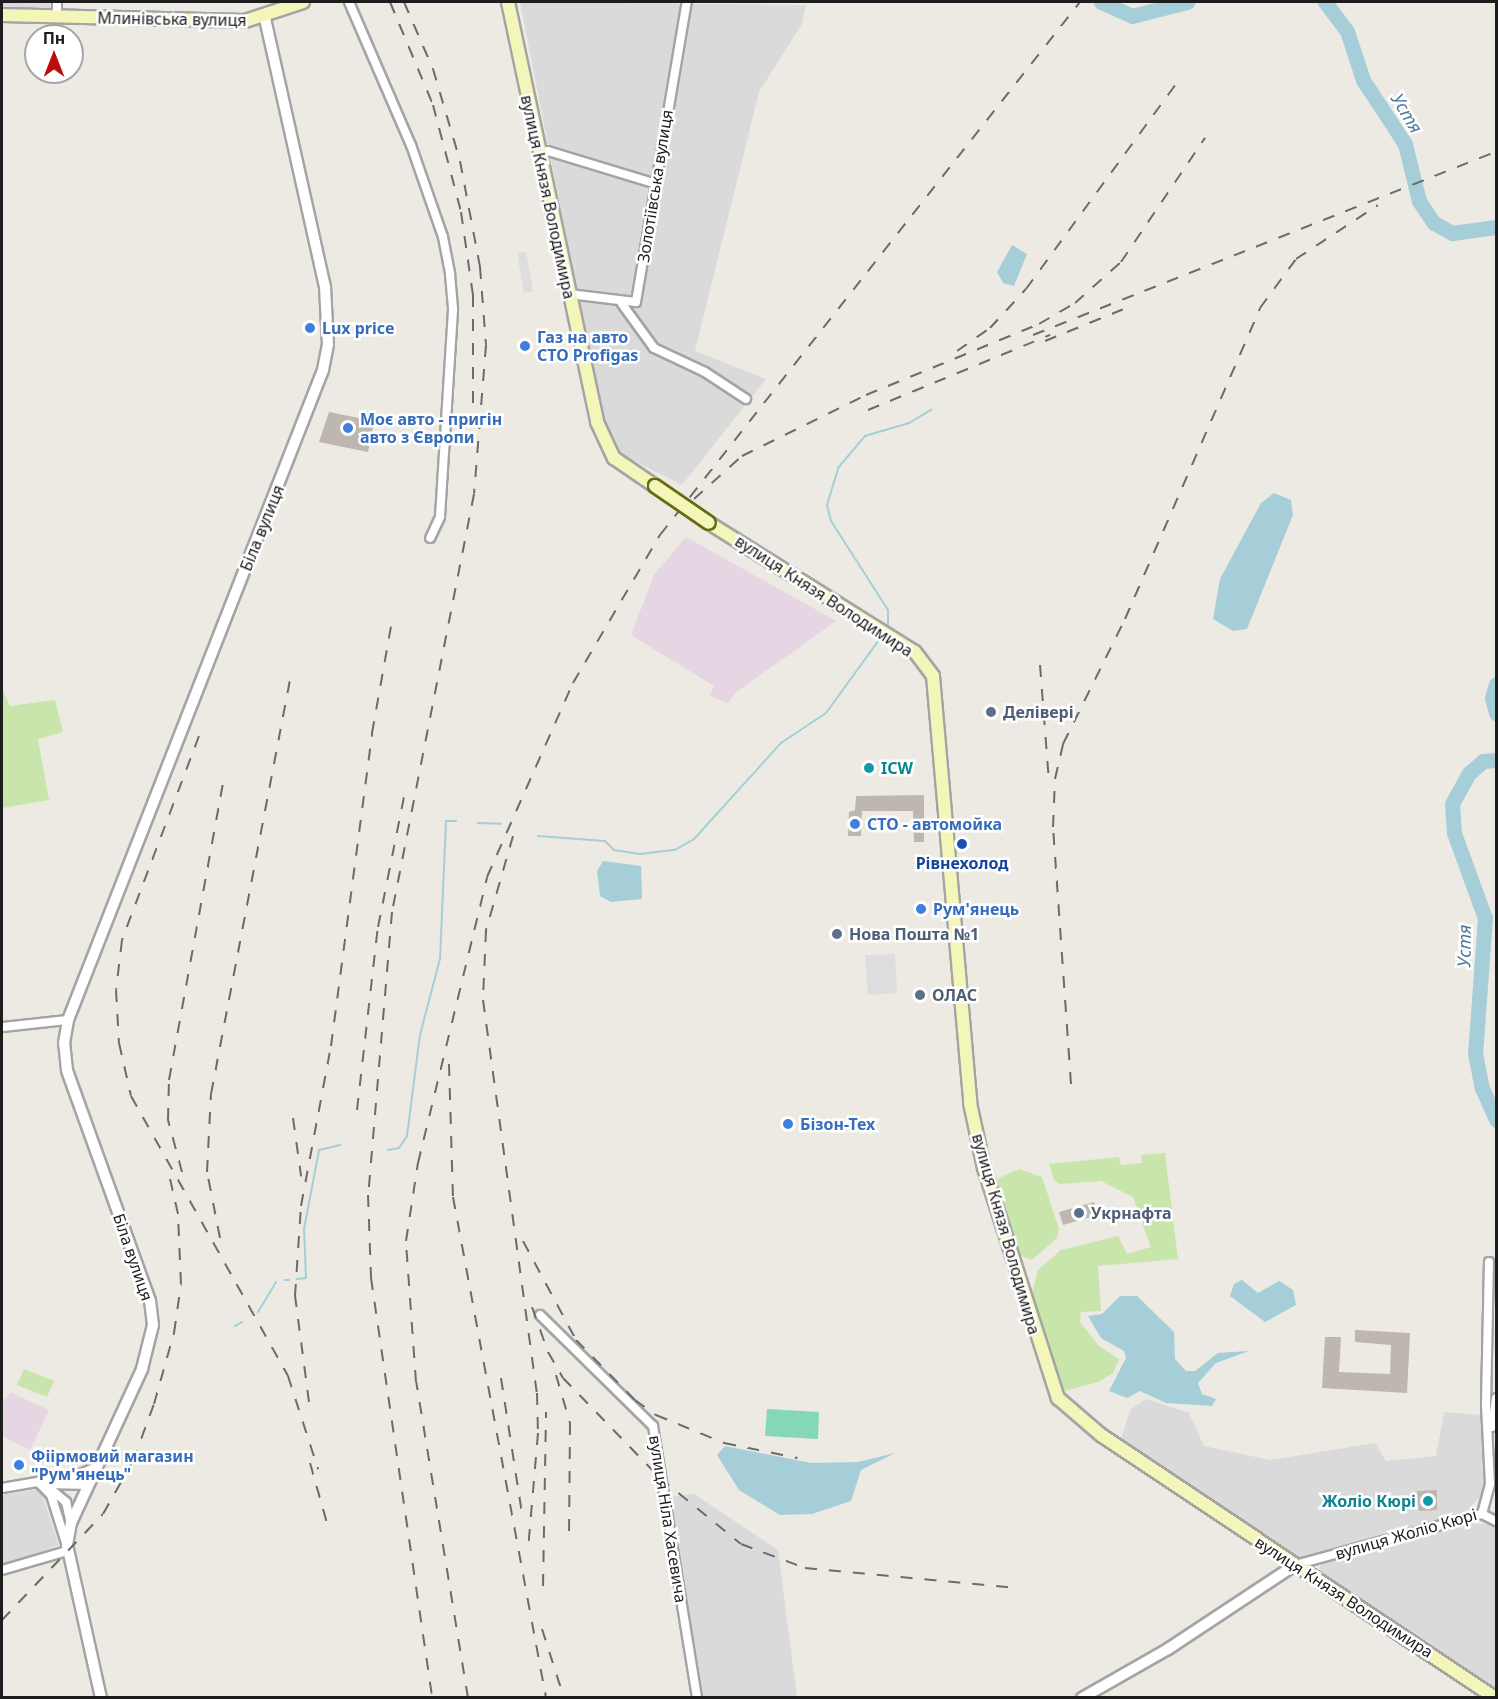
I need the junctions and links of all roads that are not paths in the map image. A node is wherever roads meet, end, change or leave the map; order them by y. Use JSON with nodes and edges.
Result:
{"nodes":[{"id":1,"x":57,"y":2,"type":"edge"},
{"id":2,"x":303,"y":2,"type":"edge"},
{"id":3,"x":349,"y":2,"type":"edge"},
{"id":4,"x":508,"y":2,"type":"edge"},
{"id":5,"x":687,"y":2,"type":"edge"},
{"id":6,"x":2,"y":15,"type":"edge"},
{"id":7,"x":57,"y":17,"type":"junction"},
{"id":8,"x":265,"y":18,"type":"junction"},
{"id":9,"x":538,"y":152,"type":"junction"},
{"id":10,"x":653,"y":183,"type":"junction"},
{"id":11,"x":569,"y":294,"type":"junction"},
{"id":12,"x":622,"y":304,"type":"junction"},
{"id":13,"x":746,"y":399,"type":"dead end"},
{"id":14,"x":430,"y":538,"type":"dead end"},
{"id":15,"x":68,"y":1020,"type":"junction"},
{"id":16,"x":2,"y":1027,"type":"edge"},
{"id":17,"x":1489,"y":1262,"type":"dead end"},
{"id":18,"x":540,"y":1315,"type":"dead end"},
{"id":19,"x":1497,"y":1398,"type":"edge"},
{"id":20,"x":1490,"y":1436,"type":"junction"},
{"id":21,"x":102,"y":1463,"type":"junction"},
{"id":22,"x":38,"y":1482,"type":"junction"},
{"id":23,"x":89,"y":1485,"type":"junction"},
{"id":24,"x":2,"y":1488,"type":"edge"},
{"id":25,"x":1482,"y":1514,"type":"junction"},
{"id":26,"x":1497,"y":1521,"type":"edge"},
{"id":27,"x":71,"y":1523,"type":"junction"},
{"id":28,"x":67,"y":1548,"type":"junction"},
{"id":29,"x":1295,"y":1565,"type":"junction"},
{"id":30,"x":2,"y":1570,"type":"edge"},
{"id":31,"x":101,"y":1698,"type":"edge"},
{"id":32,"x":697,"y":1698,"type":"edge"},
{"id":33,"x":1082,"y":1698,"type":"edge"},
{"id":34,"x":1496,"y":1698,"type":"edge"}],
"edges":[{"from":1,"to":7,"type":"street"},
{"from":2,"to":8,"type":"main road","name":"Млинівська вулиця"},
{"from":3,"to":14,"type":"street"},
{"from":4,"to":9,"type":"main road","name":"вулиця Князя Володимира"},
{"from":5,"to":10,"type":"street","name":"Золотіївська вулиця"},
{"from":6,"to":7,"type":"main road","name":"Млинівська вулиця"},
{"from":7,"to":8,"type":"main road","name":"Млинівська вулиця"},
{"from":8,"to":15,"type":"street","name":"Біла вулиця"},
{"from":9,"to":10,"type":"street"},
{"from":9,"to":11,"type":"main road","name":"вулиця Князя Володимира"},
{"from":10,"to":12,"type":"street","name":"Золотіївська вулиця"},
{"from":11,"to":12,"type":"street"},
{"from":11,"to":29,"type":"main road","name":"вулиця Князя Володимира","bridge":true},
{"from":12,"to":13,"type":"street"},
{"from":15,"to":16,"type":"street"},
{"from":15,"to":21,"type":"street","name":"Біла вулиця"},
{"from":17,"to":20,"type":"street","name":"вулиця Жоліо Кюрі"},
{"from":18,"to":32,"type":"street","name":"вулиця Ніла Хасевича"},
{"from":19,"to":20,"type":"street"},
{"from":20,"to":25,"type":"street","name":"вулиця Жоліо Кюрі"},
{"from":21,"to":22,"type":"street"},
{"from":21,"to":23,"type":"street","name":"Біла вулиця"},
{"from":22,"to":23,"type":"street"},
{"from":22,"to":24,"type":"street"},
{"from":22,"to":27,"type":"street"},
{"from":22,"to":28,"type":"street"},
{"from":23,"to":27,"type":"street","name":"Біла вулиця"},
{"from":25,"to":26,"type":"street"},
{"from":25,"to":29,"type":"street","name":"вулиця Жоліо Кюрі"},
{"from":27,"to":28,"type":"street","name":"Біла вулиця"},
{"from":28,"to":30,"type":"street"},
{"from":28,"to":31,"type":"street","name":"Біла вулиця"},
{"from":29,"to":33,"type":"street"},
{"from":29,"to":34,"type":"main road","name":"вулиця Князя Володимира"}]}
